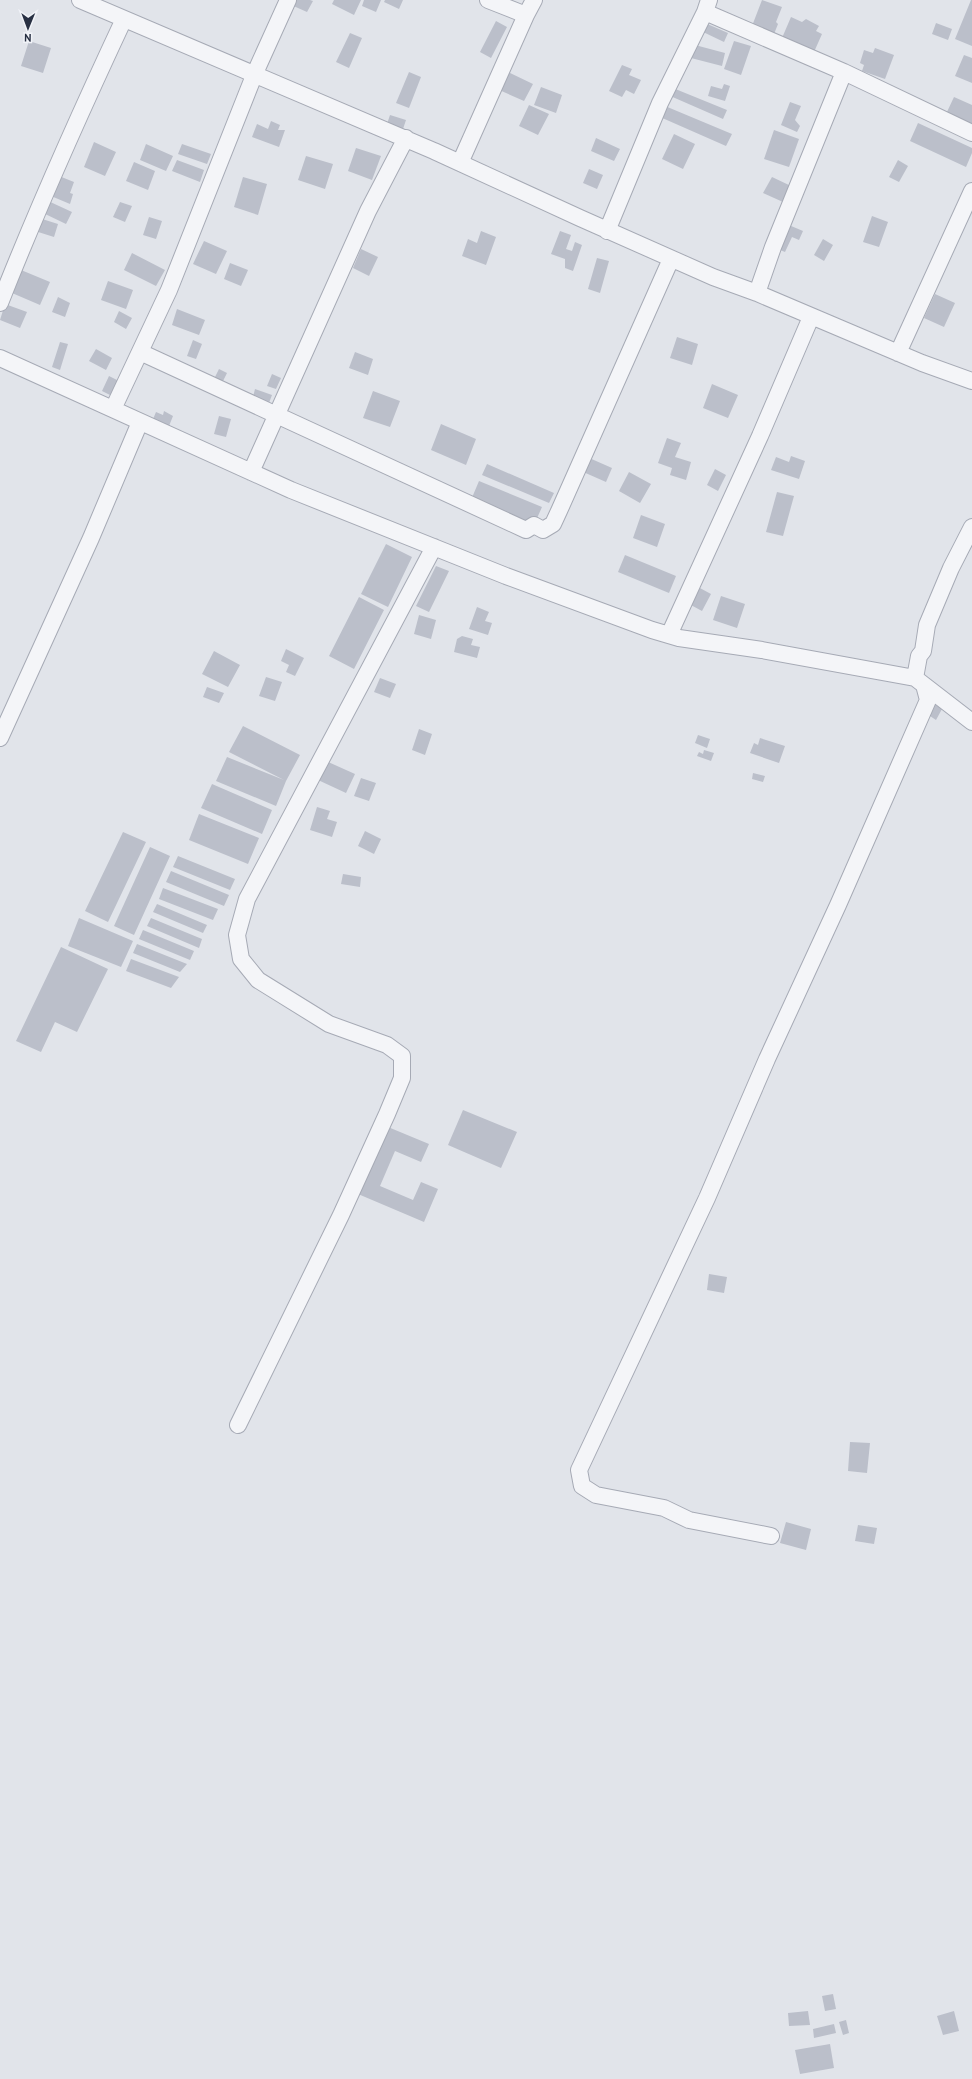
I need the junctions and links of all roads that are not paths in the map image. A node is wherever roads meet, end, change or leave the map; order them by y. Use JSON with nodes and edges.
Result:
{"nodes":[{"id":1,"x":80,"y":0,"type":"edge"},
{"id":2,"x":288,"y":0,"type":"edge"},
{"id":3,"x":488,"y":0,"type":"edge"},
{"id":4,"x":534,"y":0,"type":"edge"},
{"id":5,"x":707,"y":6,"type":"edge"},
{"id":6,"x":526,"y":15,"type":"junction"},
{"id":7,"x":124,"y":19,"type":"junction"},
{"id":8,"x":844,"y":72,"type":"junction"},
{"id":9,"x":255,"y":73,"type":"junction"},
{"id":10,"x":972,"y":133,"type":"edge"},
{"id":11,"x":406,"y":138,"type":"junction"},
{"id":12,"x":460,"y":163,"type":"junction"},
{"id":13,"x":972,"y":192,"type":"edge"},
{"id":14,"x":607,"y":230,"type":"junction"},
{"id":15,"x":671,"y":259,"type":"junction"},
{"id":16,"x":757,"y":293,"type":"junction"},
{"id":17,"x":0,"y":303,"type":"edge"},
{"id":18,"x":811,"y":317,"type":"junction"},
{"id":19,"x":140,"y":352,"type":"junction"},
{"id":20,"x":898,"y":353,"type":"junction"},
{"id":21,"x":0,"y":358,"type":"edge"},
{"id":22,"x":972,"y":381,"type":"edge"},
{"id":23,"x":113,"y":409,"type":"junction"},
{"id":24,"x":278,"y":415,"type":"junction"},
{"id":25,"x":140,"y":422,"type":"junction"},
{"id":26,"x":251,"y":472,"type":"junction"},
{"id":27,"x":972,"y":527,"type":"edge"},
{"id":28,"x":434,"y":547,"type":"junction"},
{"id":29,"x":669,"y":635,"type":"junction"},
{"id":30,"x":920,"y":682,"type":"junction"},
{"id":31,"x":972,"y":722,"type":"edge"},
{"id":32,"x":0,"y":738,"type":"edge"},
{"id":33,"x":238,"y":1425,"type":"dead end"},
{"id":34,"x":771,"y":1536,"type":"dead end"}],
"edges":[{"from":1,"to":7,"type":"street"},
{"from":2,"to":9,"type":"street"},
{"from":3,"to":6,"type":"street"},
{"from":4,"to":6,"type":"street"},
{"from":5,"to":8,"type":"street"},
{"from":5,"to":14,"type":"street"},
{"from":6,"to":12,"type":"street"},
{"from":7,"to":9,"type":"street"},
{"from":7,"to":17,"type":"street"},
{"from":8,"to":10,"type":"street"},
{"from":8,"to":16,"type":"street"},
{"from":9,"to":11,"type":"street"},
{"from":9,"to":19,"type":"street"},
{"from":11,"to":12,"type":"street"},
{"from":11,"to":24,"type":"street"},
{"from":12,"to":14,"type":"street"},
{"from":13,"to":20,"type":"street"},
{"from":14,"to":15,"type":"street"},
{"from":15,"to":16,"type":"street"},
{"from":15,"to":24,"type":"street"},
{"from":16,"to":18,"type":"street"},
{"from":18,"to":20,"type":"street"},
{"from":18,"to":29,"type":"street"},
{"from":19,"to":23,"type":"street"},
{"from":19,"to":24,"type":"street"},
{"from":20,"to":22,"type":"street"},
{"from":21,"to":23,"type":"street"},
{"from":23,"to":25,"type":"street"},
{"from":24,"to":26,"type":"street"},
{"from":25,"to":26,"type":"street"},
{"from":25,"to":32,"type":"street"},
{"from":26,"to":28,"type":"street"},
{"from":27,"to":30,"type":"street"},
{"from":28,"to":29,"type":"street"},
{"from":28,"to":33,"type":"street"},
{"from":29,"to":30,"type":"street"},
{"from":30,"to":31,"type":"street"},
{"from":30,"to":34,"type":"street"}]}
